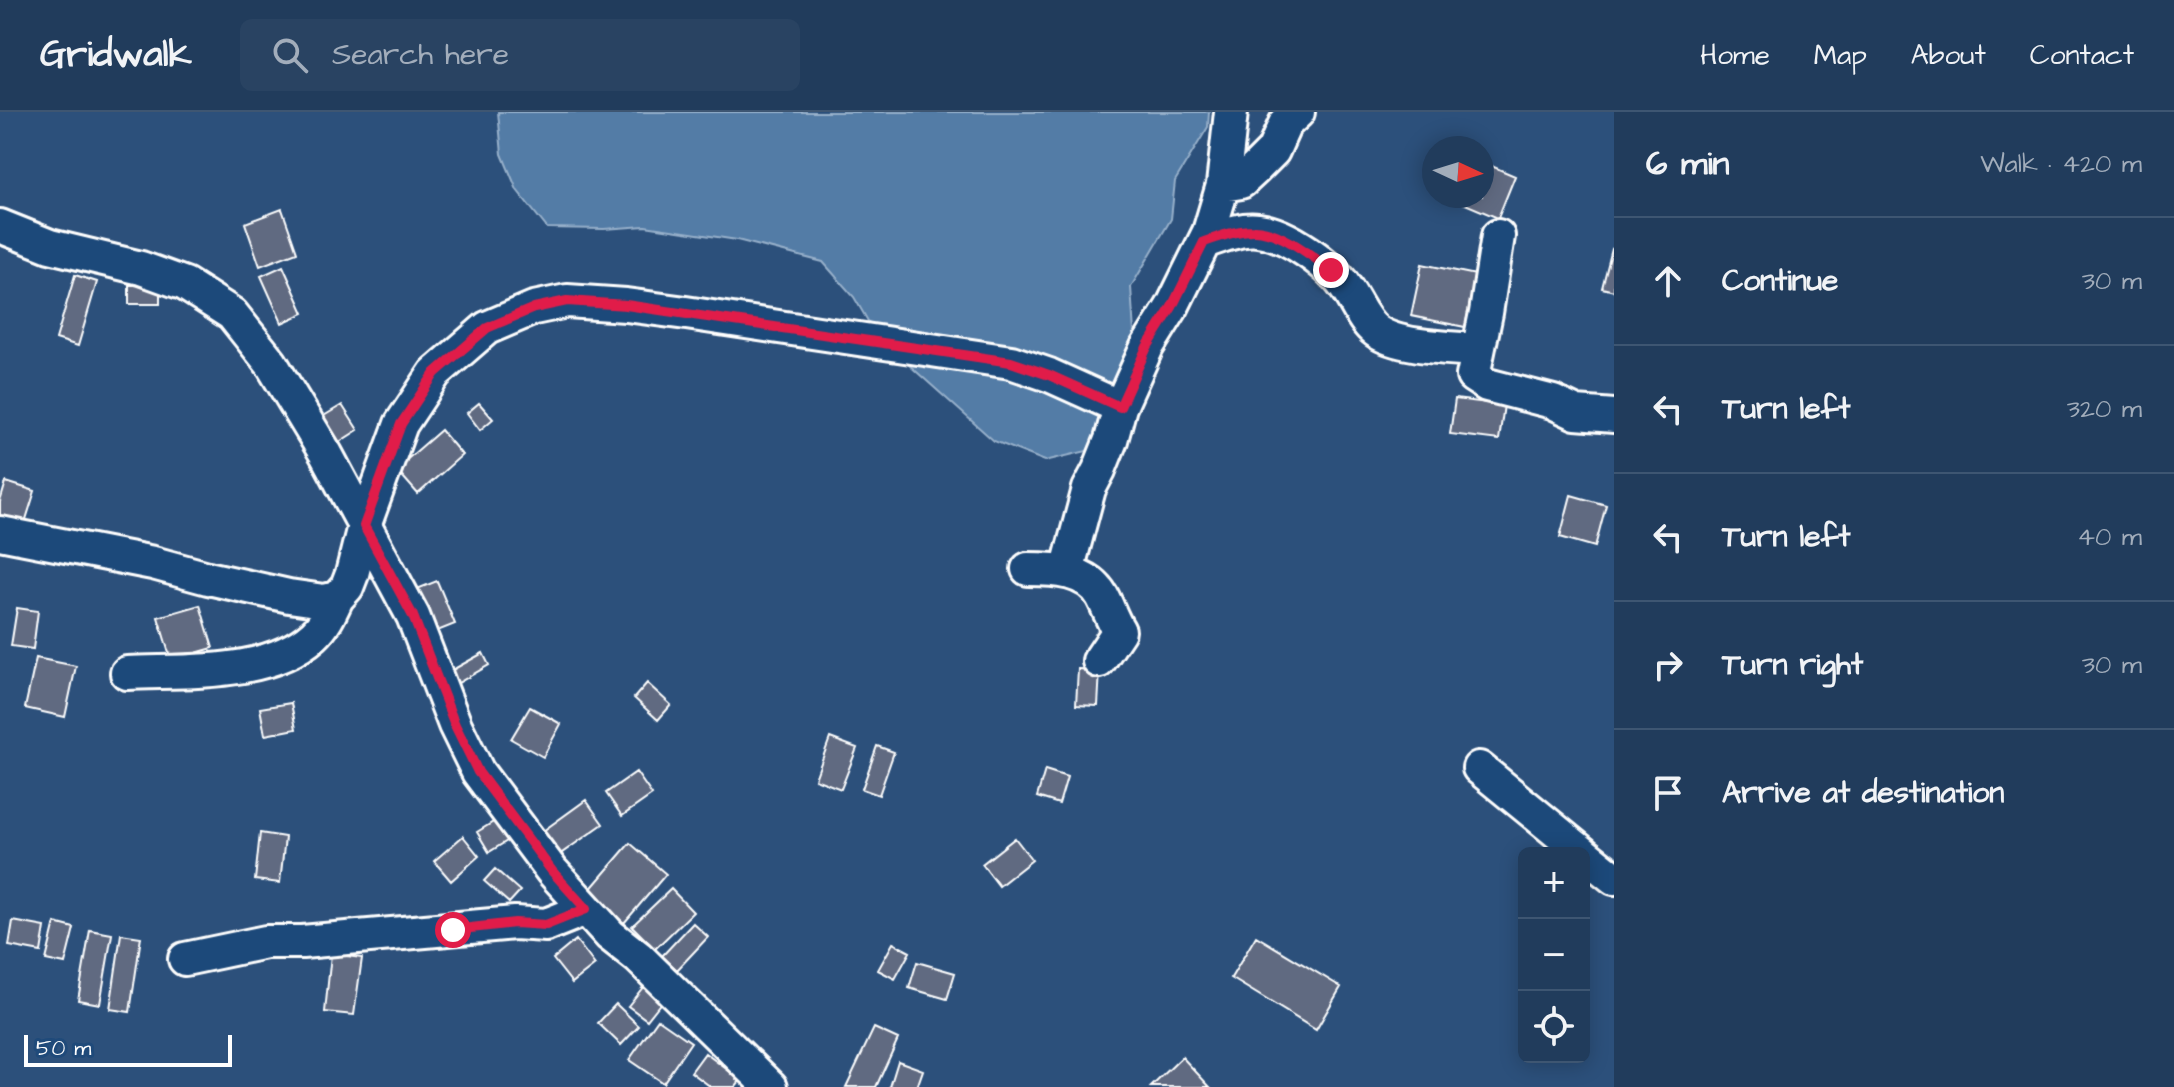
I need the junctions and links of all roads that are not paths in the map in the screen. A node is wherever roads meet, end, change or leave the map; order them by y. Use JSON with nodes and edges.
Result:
{"nodes":[{"id":1,"x":1231,"y":112,"type":"edge"},
{"id":2,"x":1298,"y":112,"type":"edge"},
{"id":3,"x":1223,"y":185,"type":"junction"},
{"id":4,"x":0,"y":226,"type":"edge"},
{"id":5,"x":1498,"y":236,"type":"dead end"},
{"id":6,"x":1204,"y":242,"type":"junction"},
{"id":7,"x":1478,"y":350,"type":"junction"},
{"id":8,"x":1120,"y":407,"type":"junction"},
{"id":9,"x":1614,"y":416,"type":"edge"},
{"id":10,"x":364,"y":526,"type":"junction"},
{"id":11,"x":0,"y":533,"type":"edge"},
{"id":12,"x":1028,"y":569,"type":"dead end"},
{"id":13,"x":1067,"y":571,"type":"junction"},
{"id":14,"x":337,"y":598,"type":"junction"},
{"id":15,"x":1099,"y":661,"type":"dead end"},
{"id":16,"x":127,"y":673,"type":"dead end"},
{"id":17,"x":1479,"y":768,"type":"dead end"},
{"id":18,"x":1575,"y":847,"type":"edge"},
{"id":19,"x":1590,"y":859,"type":"edge"},
{"id":20,"x":1614,"y":878,"type":"edge"},
{"id":21,"x":586,"y":909,"type":"junction"},
{"id":22,"x":185,"y":959,"type":"dead end"},
{"id":23,"x":771,"y":1087,"type":"edge"}],
"edges":[{"from":1,"to":3,"type":"street"},
{"from":2,"to":3,"type":"street"},
{"from":3,"to":6,"type":"street"},
{"from":4,"to":10,"type":"street"},
{"from":5,"to":7,"type":"street"},
{"from":6,"to":7,"type":"street"},
{"from":6,"to":8,"type":"street"},
{"from":7,"to":9,"type":"street"},
{"from":8,"to":10,"type":"street"},
{"from":8,"to":13,"type":"street"},
{"from":10,"to":14,"type":"street"},
{"from":10,"to":21,"type":"street"},
{"from":11,"to":14,"type":"street"},
{"from":12,"to":13,"type":"street"},
{"from":13,"to":15,"type":"street"},
{"from":14,"to":16,"type":"street"},
{"from":17,"to":18,"type":"street"},
{"from":19,"to":20,"type":"street"},
{"from":21,"to":22,"type":"street"},
{"from":21,"to":23,"type":"street"}]}
